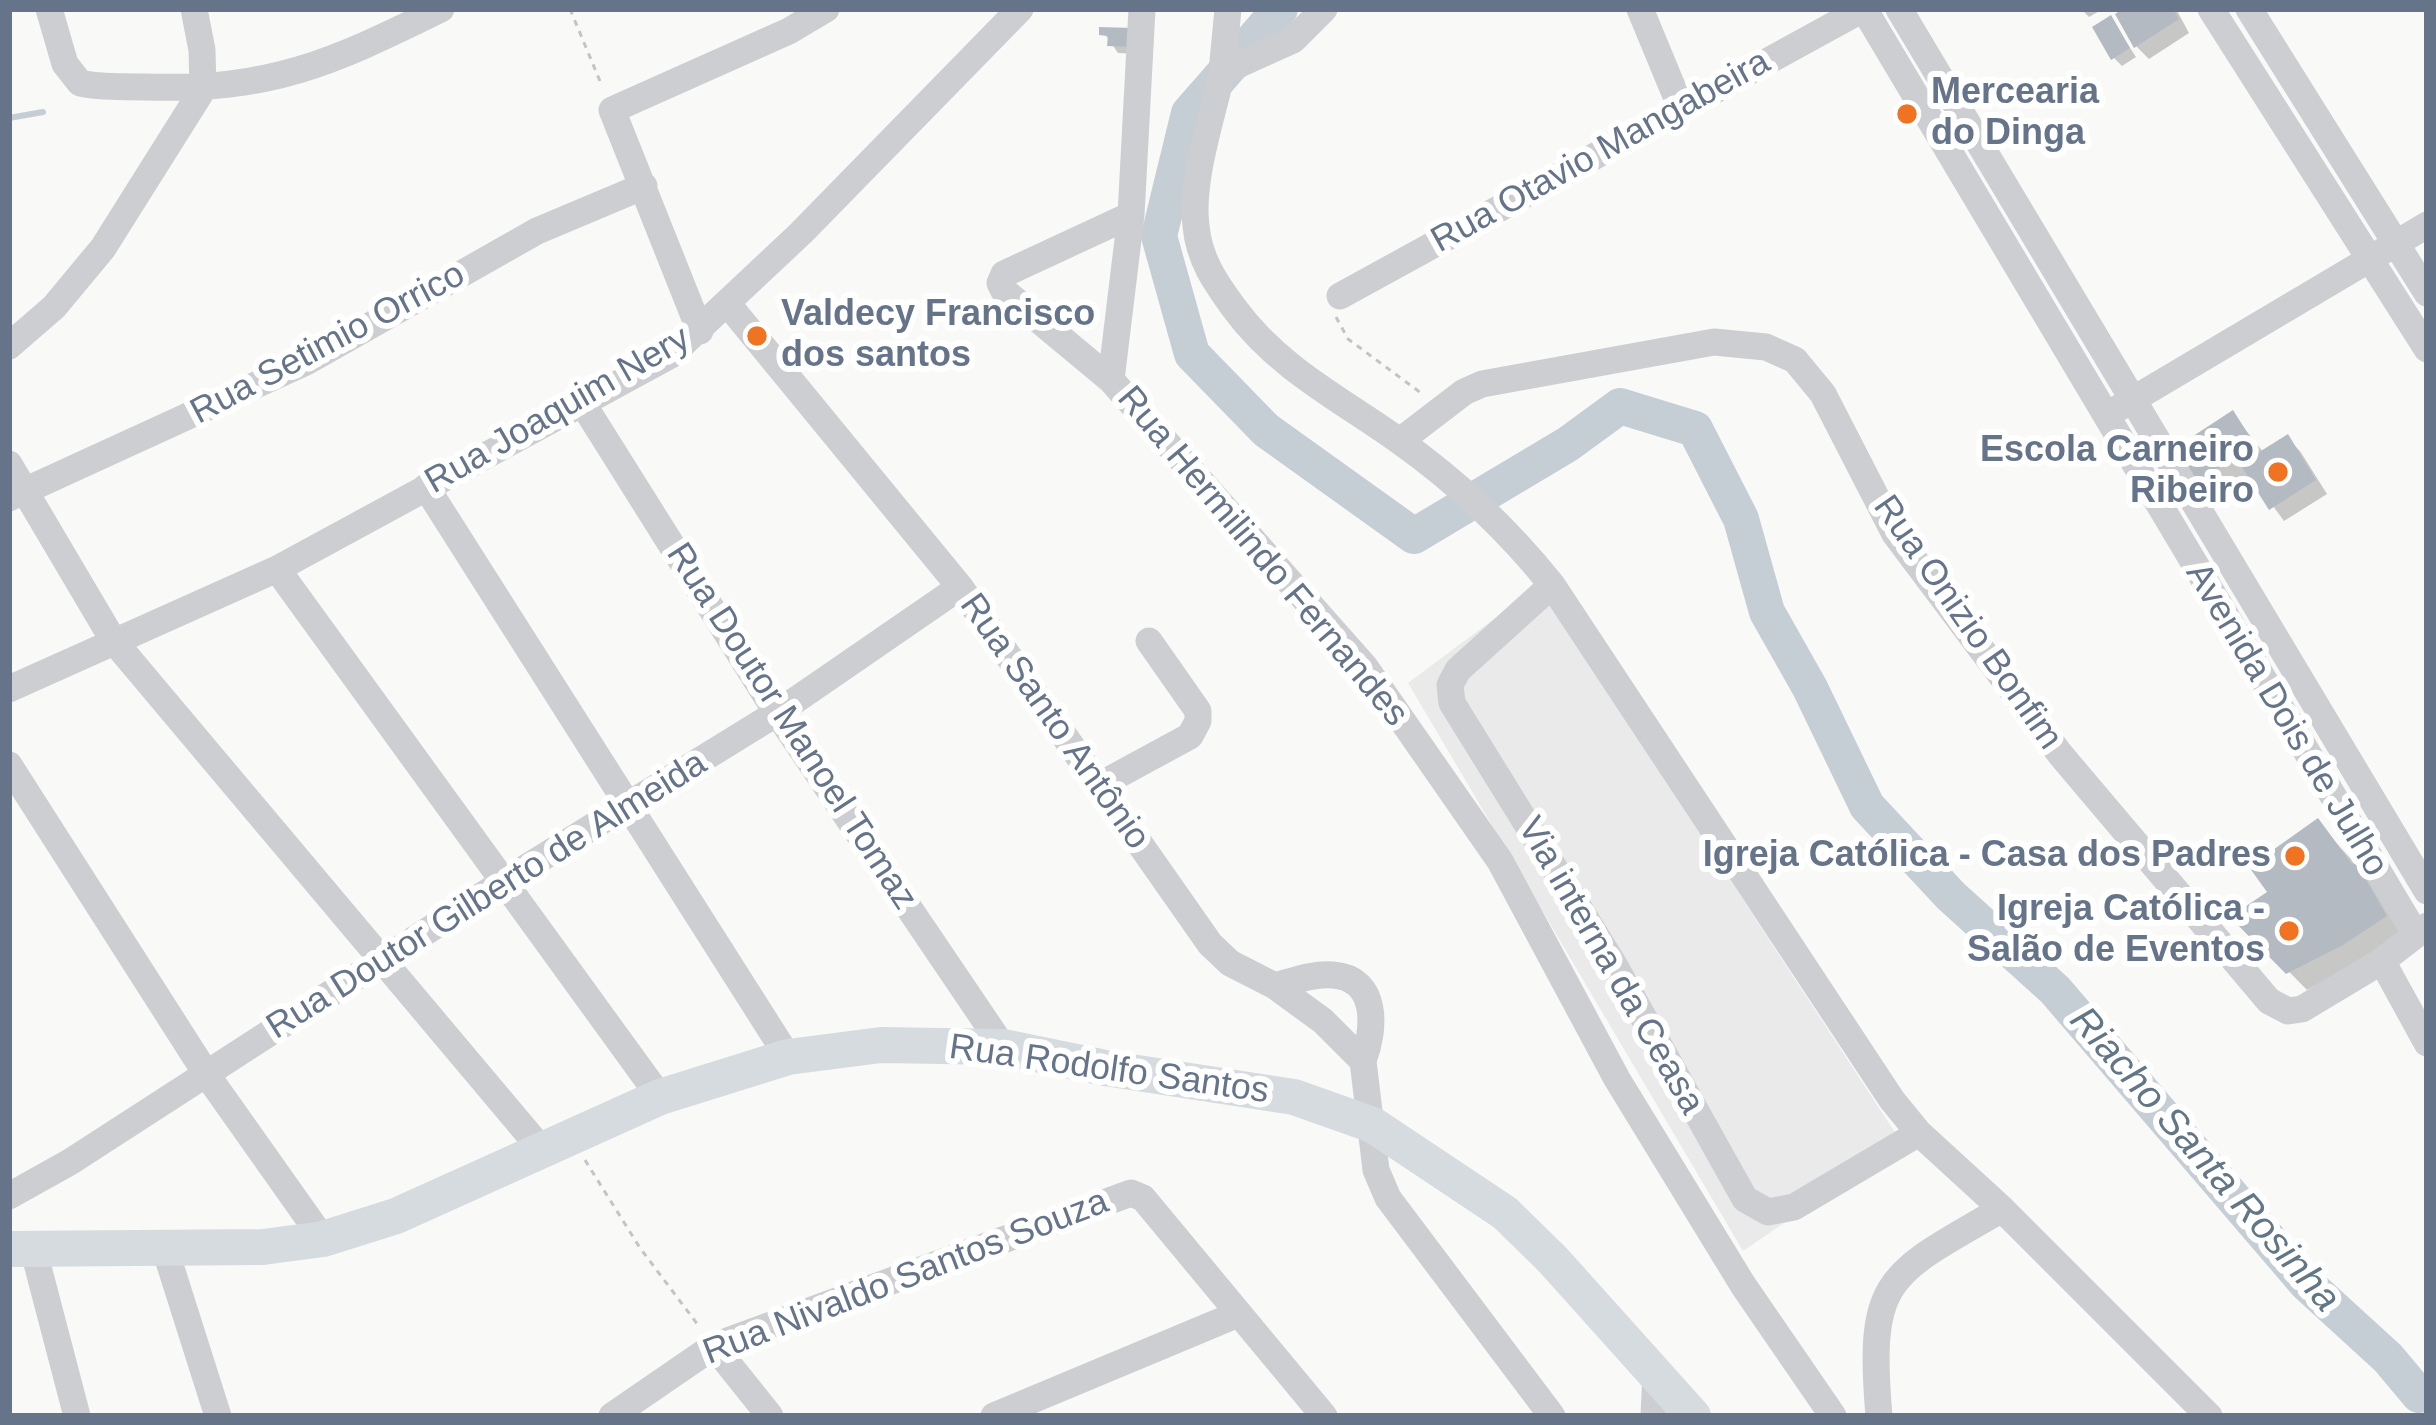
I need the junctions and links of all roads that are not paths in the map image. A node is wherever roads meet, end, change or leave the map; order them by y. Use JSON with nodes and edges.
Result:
{"nodes":[{"id":1,"x":49,"y":9,"type":"edge"},
{"id":2,"x":194,"y":9,"type":"edge"},
{"id":3,"x":440,"y":9,"type":"edge"},
{"id":4,"x":826,"y":9,"type":"edge"},
{"id":5,"x":1020,"y":9,"type":"edge"},
{"id":6,"x":1142,"y":9,"type":"edge"},
{"id":7,"x":1324,"y":9,"type":"edge"},
{"id":8,"x":1640,"y":9,"type":"edge"},
{"id":9,"x":1863,"y":9,"type":"edge"},
{"id":10,"x":1900,"y":9,"type":"edge"},
{"id":11,"x":2211,"y":9,"type":"edge"},
{"id":12,"x":2249,"y":9,"type":"edge"},
{"id":13,"x":1227,"y":16,"type":"edge"},
{"id":14,"x":2268,"y":40,"type":"junction"},
{"id":15,"x":2242,"y":58,"type":"junction"},
{"id":16,"x":1222,"y":72,"type":"junction"},
{"id":17,"x":202,"y":89,"type":"junction"},
{"id":18,"x":1681,"y":109,"type":"junction"},
{"id":19,"x":644,"y":186,"type":"junction"},
{"id":20,"x":2010,"y":195,"type":"junction"},
{"id":21,"x":1984,"y":213,"type":"junction"},
{"id":22,"x":1131,"y":215,"type":"junction"},
{"id":23,"x":2427,"y":225,"type":"edge"},
{"id":24,"x":2396,"y":244,"type":"junction"},
{"id":25,"x":2370,"y":258,"type":"junction"},
{"id":26,"x":2427,"y":293,"type":"edge"},
{"id":27,"x":1340,"y":296,"type":"road end"},
{"id":28,"x":728,"y":303,"type":"junction"},
{"id":29,"x":700,"y":331,"type":"junction"},
{"id":30,"x":9,"y":346,"type":"edge"},
{"id":31,"x":2427,"y":349,"type":"edge"},
{"id":32,"x":1112,"y":380,"type":"junction"},
{"id":33,"x":2131,"y":400,"type":"junction"},
{"id":34,"x":583,"y":404,"type":"junction"},
{"id":35,"x":2104,"y":417,"type":"junction"},
{"id":36,"x":1400,"y":441,"type":"junction"},
{"id":37,"x":9,"y":464,"type":"edge"},
{"id":38,"x":426,"y":487,"type":"junction"},
{"id":39,"x":18,"y":494,"type":"edge"},
{"id":40,"x":277,"y":568,"type":"junction"},
{"id":41,"x":1552,"y":585,"type":"junction"},
{"id":42,"x":960,"y":587,"type":"junction"},
{"id":43,"x":113,"y":640,"type":"junction"},
{"id":44,"x":1149,"y":641,"type":"dead end"},
{"id":45,"x":9,"y":689,"type":"edge"},
{"id":46,"x":777,"y":713,"type":"junction"},
{"id":47,"x":9,"y":765,"type":"edge"},
{"id":48,"x":1098,"y":786,"type":"junction"},
{"id":49,"x":626,"y":806,"type":"junction"},
{"id":50,"x":506,"y":880,"type":"junction"},
{"id":51,"x":2427,"y":891,"type":"edge"},
{"id":52,"x":2421,"y":930,"type":"edge"},
{"id":53,"x":385,"y":960,"type":"junction"},
{"id":54,"x":2382,"y":961,"type":"junction"},
{"id":55,"x":1275,"y":986,"type":"junction"},
{"id":56,"x":2427,"y":1043,"type":"edge"},
{"id":57,"x":1003,"y":1047,"type":"junction"},
{"id":58,"x":788,"y":1058,"type":"junction"},
{"id":59,"x":1364,"y":1061,"type":"junction"},
{"id":60,"x":207,"y":1075,"type":"junction"},
{"id":61,"x":660,"y":1097,"type":"junction"},
{"id":62,"x":1373,"y":1125,"type":"junction"},
{"id":63,"x":1919,"y":1133,"type":"junction"},
{"id":64,"x":556,"y":1143,"type":"junction"},
{"id":65,"x":9,"y":1196,"type":"edge"},
{"id":66,"x":2002,"y":1209,"type":"junction"},
{"id":67,"x":323,"y":1239,"type":"junction"},
{"id":68,"x":164,"y":1246,"type":"junction"},
{"id":69,"x":21,"y":1249,"type":"edge"},
{"id":70,"x":1238,"y":1313,"type":"junction"},
{"id":71,"x":714,"y":1346,"type":"junction"},
{"id":72,"x":1656,"y":1373,"type":"junction"},
{"id":73,"x":77,"y":1416,"type":"edge"},
{"id":74,"x":218,"y":1416,"type":"edge"},
{"id":75,"x":612,"y":1416,"type":"edge"},
{"id":76,"x":770,"y":1416,"type":"edge"},
{"id":77,"x":994,"y":1416,"type":"edge"},
{"id":78,"x":1324,"y":1416,"type":"edge"},
{"id":79,"x":1552,"y":1416,"type":"edge"},
{"id":80,"x":1654,"y":1416,"type":"edge"},
{"id":81,"x":1694,"y":1416,"type":"edge"},
{"id":82,"x":1832,"y":1416,"type":"edge"},
{"id":83,"x":1879,"y":1416,"type":"edge"},
{"id":84,"x":2209,"y":1416,"type":"edge"}],
"edges":[{"from":1,"to":17,"type":"street"},
{"from":2,"to":17,"type":"street"},
{"from":3,"to":17,"type":"street"},
{"from":4,"to":19,"type":"street"},
{"from":5,"to":28,"type":"street","name":"Rua Joaquim Nery"},
{"from":6,"to":22,"type":"street"},
{"from":7,"to":16,"type":"street"},
{"from":8,"to":18,"type":"street"},
{"from":9,"to":18,"type":"street","name":"Rua Otavio Mangabeira"},
{"from":9,"to":21,"type":"street","name":"Avenida Dois de Julho"},
{"from":10,"to":20,"type":"street","name":"Avenida Dois de Julho"},
{"from":11,"to":15,"type":"street"},
{"from":12,"to":14,"type":"street"},
{"from":13,"to":16,"type":"street"},
{"from":14,"to":15,"type":"street"},
{"from":14,"to":24,"type":"street"},
{"from":15,"to":25,"type":"street"},
{"from":16,"to":36,"type":"street"},
{"from":17,"to":30,"type":"street"},
{"from":18,"to":27,"type":"street","name":"Rua Otavio Mangabeira"},
{"from":19,"to":29,"type":"street"},
{"from":19,"to":39,"type":"street","name":"Rua Setimio Orrico"},
{"from":20,"to":21,"type":"street"},
{"from":20,"to":33,"type":"street","name":"Avenida Dois de Julho"},
{"from":21,"to":35,"type":"street","name":"Avenida Dois de Julho"},
{"from":22,"to":32,"type":"street"},
{"from":22,"to":32,"type":"street","name":"Rua Hermilindo Fernandes"},
{"from":23,"to":24,"type":"street"},
{"from":24,"to":25,"type":"street"},
{"from":24,"to":26,"type":"street"},
{"from":25,"to":31,"type":"street"},
{"from":25,"to":33,"type":"street"},
{"from":28,"to":29,"type":"street","name":"Rua Joaquim Nery"},
{"from":28,"to":42,"type":"street","name":"Rua Santo Antônio"},
{"from":29,"to":34,"type":"street","name":"Rua Joaquim Nery"},
{"from":32,"to":82,"type":"street","name":"Rua Hermilindo Fernandes"},
{"from":33,"to":35,"type":"street"},
{"from":33,"to":51,"type":"street","name":"Avenida Dois de Julho"},
{"from":34,"to":38,"type":"street","name":"Rua Joaquim Nery"},
{"from":34,"to":46,"type":"street","name":"Rua Doutor Manoel Tomaz"},
{"from":35,"to":52,"type":"street","name":"Avenida Dois de Julho"},
{"from":36,"to":41,"type":"street"},
{"from":36,"to":54,"type":"street","name":"Rua Onizio Bonfim"},
{"from":37,"to":39,"type":"street"},
{"from":38,"to":40,"type":"street","name":"Rua Joaquim Nery"},
{"from":38,"to":49,"type":"street"},
{"from":39,"to":43,"type":"street"},
{"from":40,"to":43,"type":"street","name":"Rua Joaquim Nery"},
{"from":40,"to":50,"type":"street"},
{"from":41,"to":63,"type":"street"},
{"from":41,"to":63,"type":"street","name":"Via interna da Ceasa"},
{"from":42,"to":46,"type":"street","name":"Rua Doutor Gilberto de Almeida"},
{"from":42,"to":48,"type":"street","name":"Rua Santo Antônio"},
{"from":43,"to":45,"type":"street","name":"Rua Joaquim Nery"},
{"from":43,"to":53,"type":"street"},
{"from":44,"to":48,"type":"street"},
{"from":46,"to":49,"type":"street","name":"Rua Doutor Gilberto de Almeida"},
{"from":46,"to":57,"type":"street","name":"Rua Doutor Manoel Tomaz"},
{"from":47,"to":60,"type":"street"},
{"from":48,"to":55,"type":"street","name":"Rua Santo Antônio"},
{"from":49,"to":50,"type":"street","name":"Rua Doutor Gilberto de Almeida"},
{"from":49,"to":58,"type":"street"},
{"from":50,"to":53,"type":"street","name":"Rua Doutor Gilberto de Almeida"},
{"from":50,"to":61,"type":"street"},
{"from":52,"to":54,"type":"street"},
{"from":53,"to":60,"type":"street","name":"Rua Doutor Gilberto de Almeida"},
{"from":53,"to":64,"type":"street"},
{"from":54,"to":56,"type":"street"},
{"from":55,"to":59,"type":"street","name":"Rua Santo Antônio"},
{"from":55,"to":59,"type":"street"},
{"from":57,"to":58,"type":"main road","name":"Rua Rodolfo Santos"},
{"from":57,"to":62,"type":"main road","name":"Rua Rodolfo Santos"},
{"from":58,"to":61,"type":"main road","name":"Rua Rodolfo Santos"},
{"from":59,"to":62,"type":"street"},
{"from":60,"to":65,"type":"street","name":"Rua Doutor Gilberto de Almeida"},
{"from":60,"to":67,"type":"street"},
{"from":61,"to":64,"type":"main road","name":"Rua Rodolfo Santos"},
{"from":62,"to":72,"type":"main road","name":"Rua Rodolfo Santos"},
{"from":62,"to":79,"type":"street"},
{"from":63,"to":66,"type":"street"},
{"from":64,"to":67,"type":"main road","name":"Rua Rodolfo Santos"},
{"from":66,"to":83,"type":"street"},
{"from":66,"to":84,"type":"street"},
{"from":67,"to":68,"type":"main road","name":"Rua Rodolfo Santos"},
{"from":68,"to":69,"type":"main road","name":"Rua Rodolfo Santos"},
{"from":68,"to":74,"type":"street"},
{"from":69,"to":73,"type":"street"},
{"from":70,"to":71,"type":"street","name":"Rua Nivaldo Santos Souza"},
{"from":70,"to":77,"type":"street"},
{"from":70,"to":78,"type":"street"},
{"from":71,"to":75,"type":"street","name":"Rua Nivaldo Santos Souza"},
{"from":71,"to":76,"type":"street"},
{"from":72,"to":80,"type":"street"},
{"from":72,"to":81,"type":"main road","name":"Rua Rodolfo Santos"}]}
